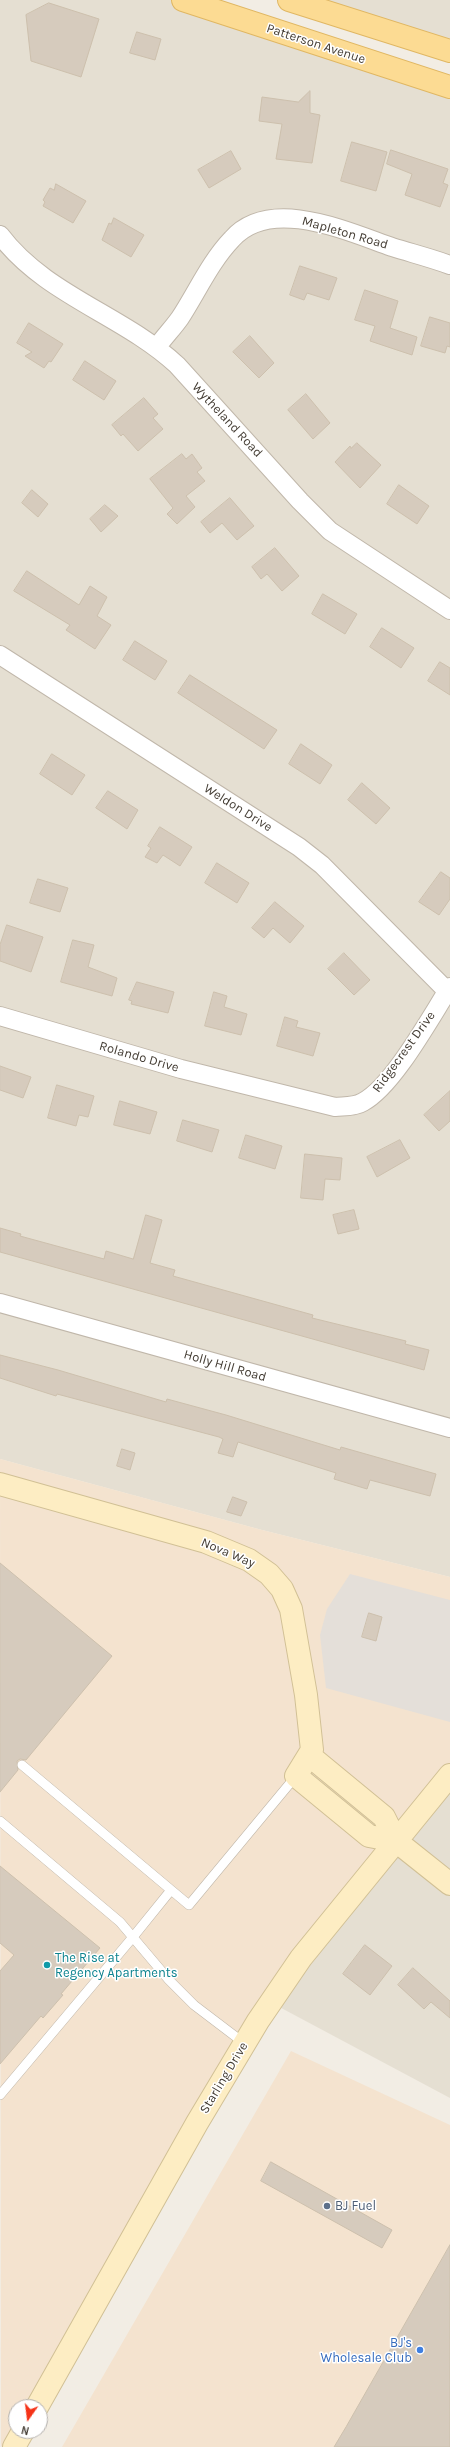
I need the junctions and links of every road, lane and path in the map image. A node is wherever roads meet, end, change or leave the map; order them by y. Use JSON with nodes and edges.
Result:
{"nodes":[{"id":1,"x":183,"y":0,"type":"edge"},
{"id":2,"x":288,"y":0,"type":"edge"},
{"id":3,"x":450,"y":51,"type":"edge"},
{"id":4,"x":450,"y":87,"type":"edge"},
{"id":5,"x":0,"y":235,"type":"edge"},
{"id":6,"x":450,"y":265,"type":"edge"},
{"id":7,"x":157,"y":347,"type":"junction"},
{"id":8,"x":450,"y":610,"type":"edge"},
{"id":9,"x":0,"y":655,"type":"edge"},
{"id":10,"x":449,"y":991,"type":"edge"},
{"id":11,"x":0,"y":1016,"type":"edge"},
{"id":12,"x":279,"y":1093,"type":"joint"},
{"id":13,"x":0,"y":1304,"type":"edge"},
{"id":14,"x":450,"y":1428,"type":"edge"},
{"id":15,"x":0,"y":1484,"type":"edge"},
{"id":16,"x":310,"y":1756,"type":"junction"},
{"id":17,"x":22,"y":1764,"type":"dead end"},
{"id":18,"x":450,"y":1775,"type":"edge"},
{"id":19,"x":296,"y":1776,"type":"junction"},
{"id":20,"x":0,"y":1821,"type":"edge"},
{"id":21,"x":396,"y":1841,"type":"junction"},
{"id":22,"x":450,"y":1884,"type":"edge"},
{"id":23,"x":170,"y":1890,"type":"junction"},
{"id":24,"x":133,"y":1937,"type":"junction"},
{"id":25,"x":244,"y":2043,"type":"junction"},
{"id":26,"x":0,"y":2095,"type":"edge"},
{"id":27,"x":42,"y":2399,"type":"edge"}],
"edges":[{"from":1,"to":4,"type":"main road","name":"Patterson Avenue"},
{"from":2,"to":3,"type":"main road"},
{"from":5,"to":7,"type":"street","name":"Wytheland Road"},
{"from":6,"to":7,"type":"street","name":"Mapleton Road"},
{"from":7,"to":8,"type":"street","name":"Wytheland Road"},
{"from":9,"to":10,"type":"street","name":"Weldon Drive"},
{"from":10,"to":12,"type":"street","name":"Ridgecrest Drive"},
{"from":11,"to":12,"type":"street","name":"Rolando Drive"},
{"from":13,"to":14,"type":"street","name":"Holly Hill Road"},
{"from":15,"to":16,"type":"street","name":"Nova Way"},
{"from":16,"to":19,"type":"street"},
{"from":16,"to":21,"type":"street"},
{"from":17,"to":23,"type":"lane"},
{"from":18,"to":21,"type":"street","name":"Starling Drive"},
{"from":19,"to":21,"type":"street"},
{"from":19,"to":23,"type":"lane"},
{"from":20,"to":24,"type":"lane"},
{"from":21,"to":22,"type":"street"},
{"from":21,"to":25,"type":"street","name":"Starling Drive"},
{"from":23,"to":24,"type":"lane"},
{"from":24,"to":25,"type":"lane"},
{"from":24,"to":26,"type":"lane"},
{"from":25,"to":27,"type":"street","name":"Starling Drive"}]}
